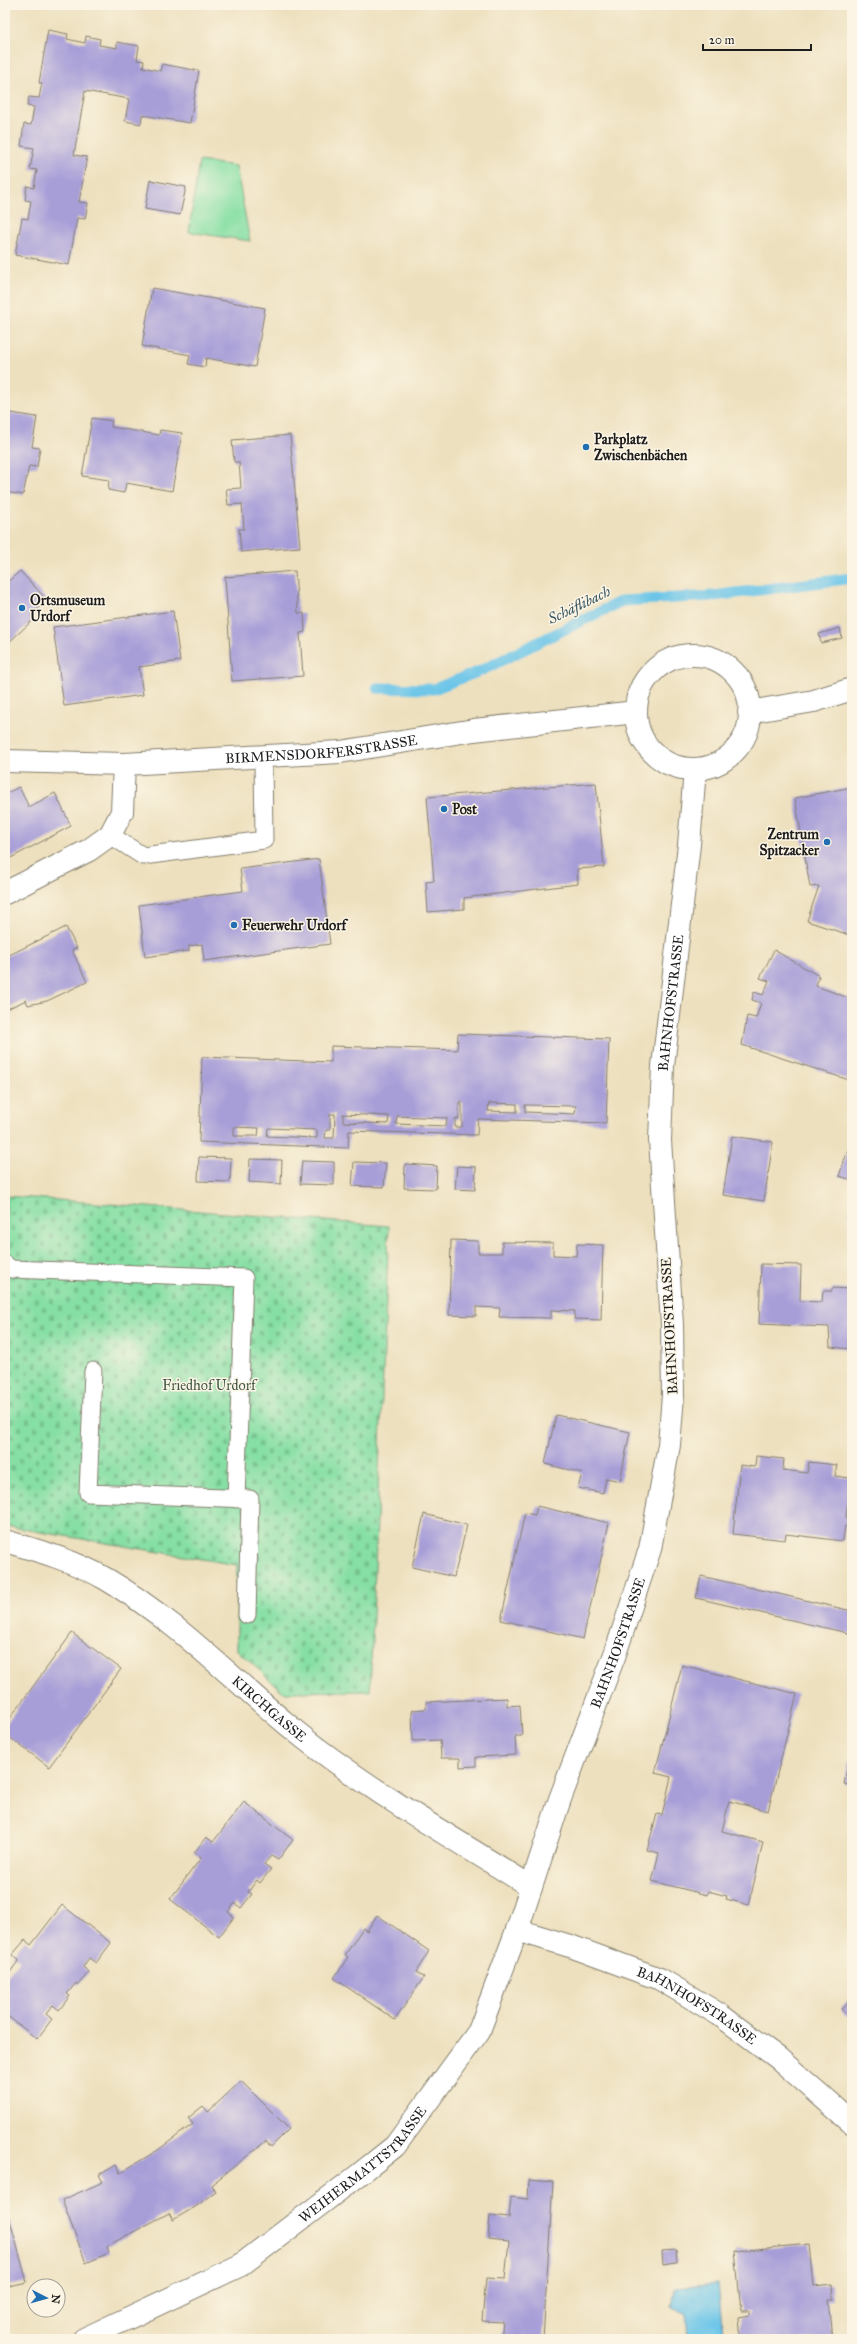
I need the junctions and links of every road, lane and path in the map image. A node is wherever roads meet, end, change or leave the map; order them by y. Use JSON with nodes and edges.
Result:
{"nodes":[{"id":1,"x":852,"y":689,"type":"edge"},
{"id":2,"x":636,"y":712,"type":"junction"},
{"id":3,"x":749,"y":712,"type":"junction"},
{"id":4,"x":263,"y":756,"type":"junction"},
{"id":5,"x":5,"y":761,"type":"edge"},
{"id":6,"x":124,"y":764,"type":"junction"},
{"id":7,"x":695,"y":769,"type":"junction"},
{"id":8,"x":110,"y":835,"type":"junction"},
{"id":9,"x":5,"y":893,"type":"edge"},
{"id":10,"x":5,"y":1264,"type":"edge"},
{"id":11,"x":93,"y":1371,"type":"dead end"},
{"id":12,"x":236,"y":1499,"type":"junction"},
{"id":13,"x":5,"y":1540,"type":"edge"},
{"id":14,"x":247,"y":1615,"type":"dead end"},
{"id":15,"x":532,"y":1887,"type":"junction"},
{"id":16,"x":517,"y":1930,"type":"junction"},
{"id":17,"x":852,"y":2123,"type":"edge"},
{"id":18,"x":84,"y":2339,"type":"edge"}],
"edges":[{"from":1,"to":3,"type":"street"},
{"from":2,"to":3,"type":"street"},
{"from":2,"to":4,"type":"street","name":"BIRMENSDORFERSTRASSE"},
{"from":2,"to":7,"type":"street"},
{"from":3,"to":7,"type":"street"},
{"from":4,"to":6,"type":"street","name":"BIRMENSDORFERSTRASSE"},
{"from":4,"to":8,"type":"lane"},
{"from":5,"to":6,"type":"street","name":"BIRMENSDORFERSTRASSE"},
{"from":6,"to":8,"type":"street"},
{"from":7,"to":15,"type":"street","name":"BAHNHOFSTRASSE"},
{"from":8,"to":9,"type":"street"},
{"from":10,"to":12,"type":"lane"},
{"from":11,"to":12,"type":"lane"},
{"from":12,"to":14,"type":"lane"},
{"from":13,"to":15,"type":"street","name":"KIRCHGASSE"},
{"from":15,"to":16,"type":"street","name":"WEIHERMATTSTRASSE"},
{"from":16,"to":17,"type":"street","name":"BAHNHOFSTRASSE"},
{"from":16,"to":18,"type":"street","name":"WEIHERMATTSTRASSE"}]}
